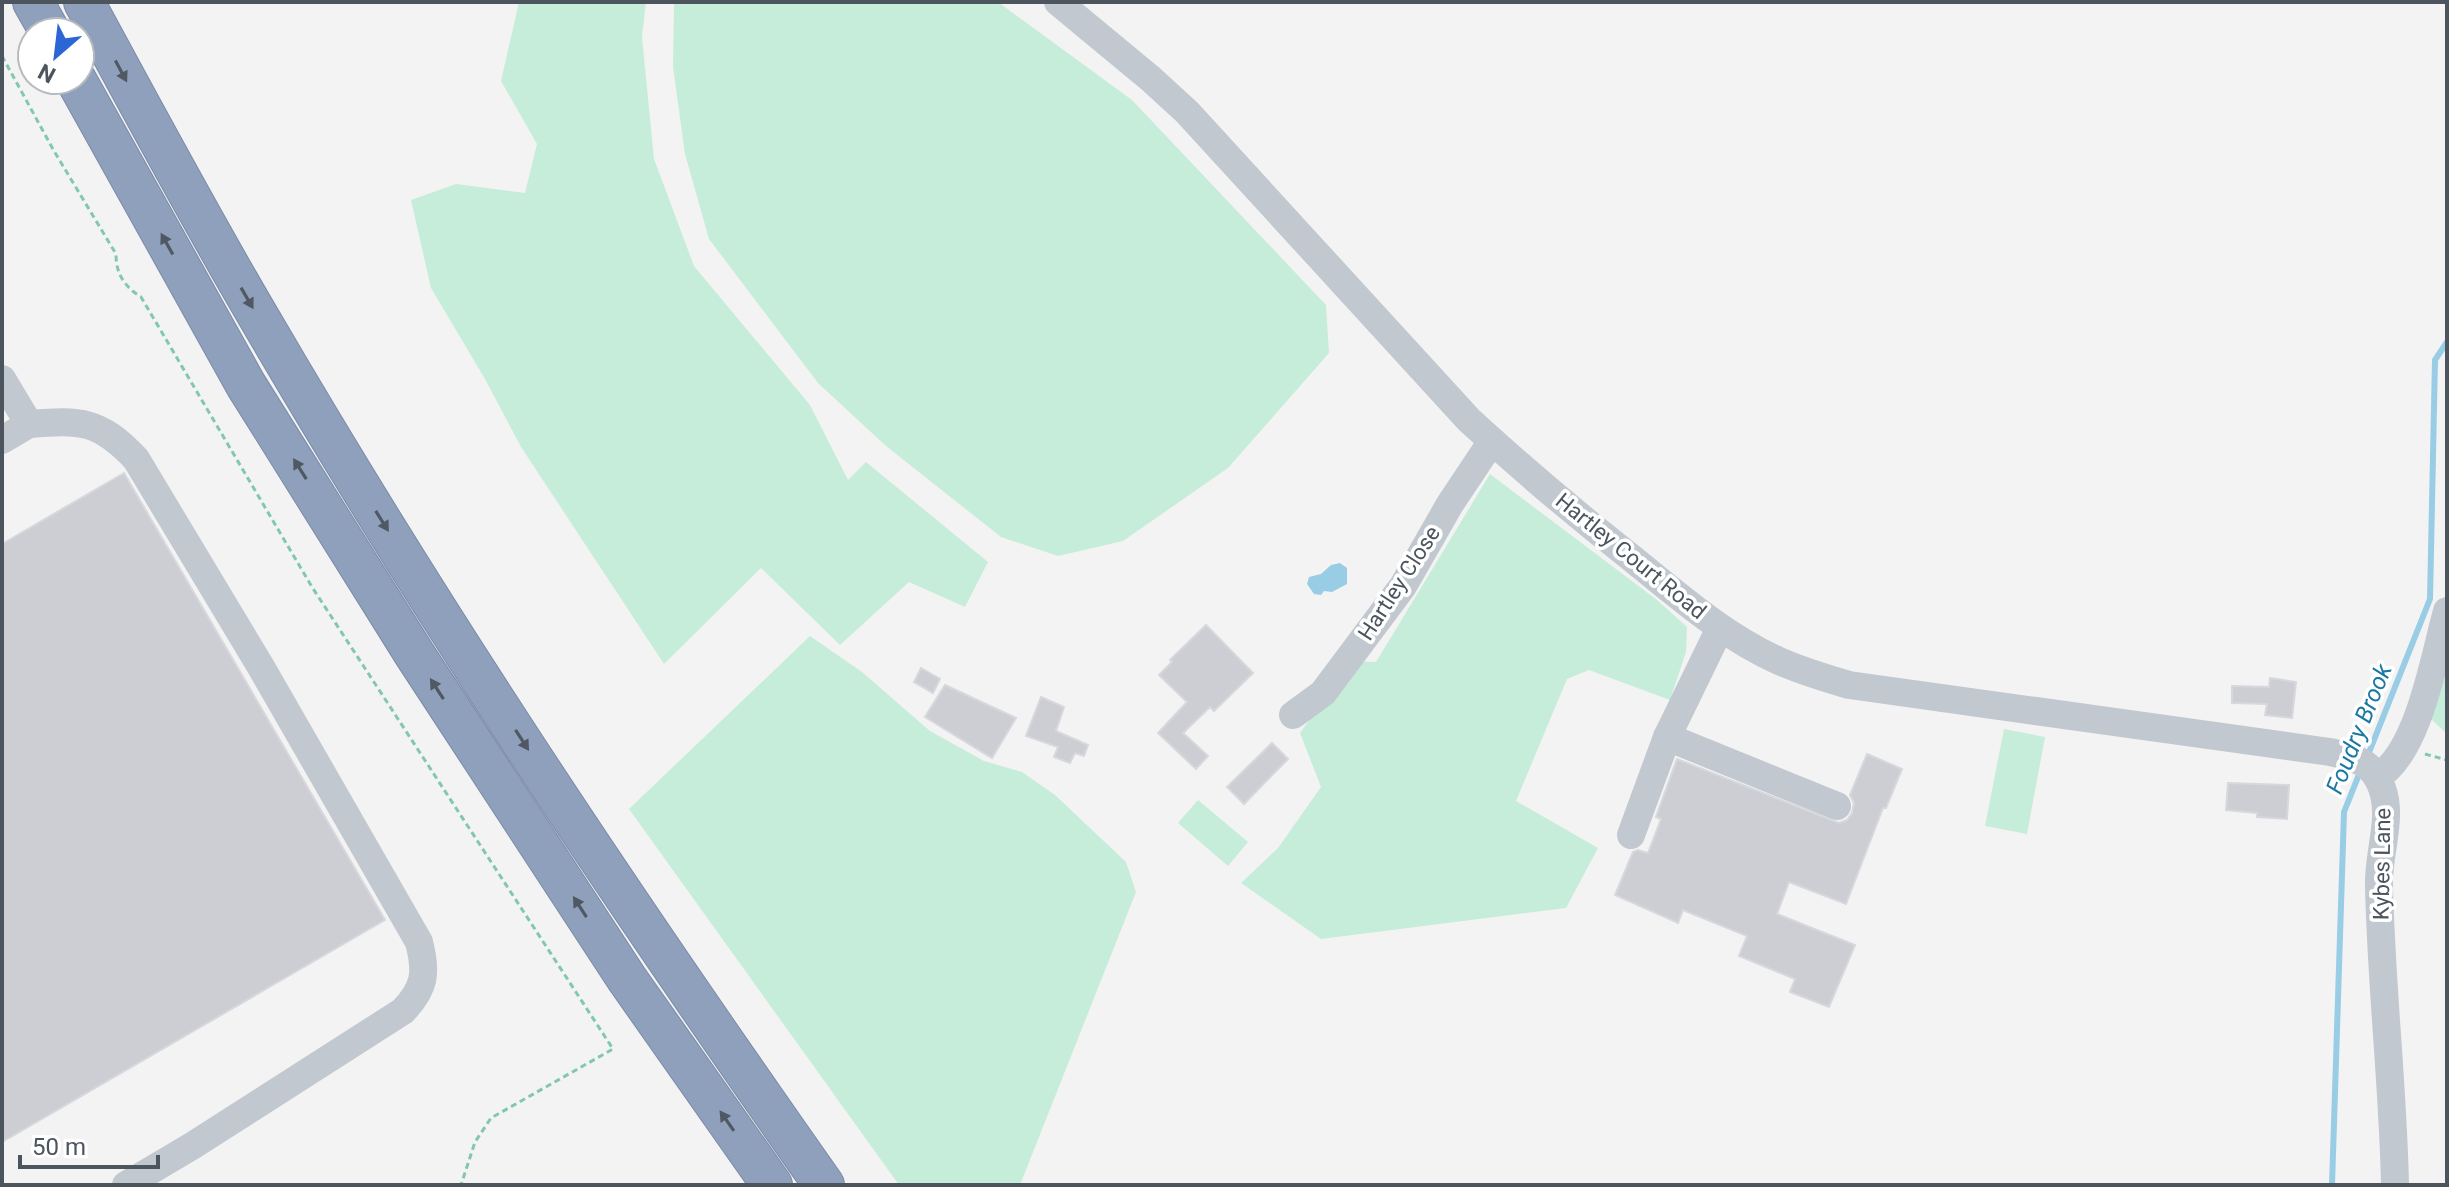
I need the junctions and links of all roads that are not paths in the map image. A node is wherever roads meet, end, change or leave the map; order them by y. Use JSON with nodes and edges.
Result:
{"nodes":[{"id":1,"x":84,"y":2,"type":"edge"},
{"id":2,"x":1058,"y":2,"type":"edge"},
{"id":3,"x":85,"y":96,"type":"edge"},
{"id":4,"x":2,"y":379,"type":"edge"},
{"id":5,"x":29,"y":424,"type":"junction"},
{"id":6,"x":2,"y":440,"type":"edge"},
{"id":7,"x":1492,"y":441,"type":"junction"},
{"id":8,"x":2447,"y":611,"type":"edge"},
{"id":9,"x":1720,"y":628,"type":"junction"},
{"id":10,"x":1293,"y":715,"type":"dead end"},
{"id":11,"x":1667,"y":737,"type":"junction"},
{"id":12,"x":2369,"y":768,"type":"junction"},
{"id":13,"x":1837,"y":806,"type":"dead end"},
{"id":14,"x":1631,"y":835,"type":"dead end"},
{"id":15,"x":126,"y":1185,"type":"edge"},
{"id":16,"x":772,"y":1185,"type":"edge"},
{"id":17,"x":824,"y":1185,"type":"edge"},
{"id":18,"x":2395,"y":1185,"type":"edge"}],
"edges":[{"from":1,"to":17,"type":"highway","one_way":true},
{"from":2,"to":7,"type":"street","name":"Hartley Court Road"},
{"from":16,"to":3,"type":"highway","one_way":true},
{"from":4,"to":5,"type":"street"},
{"from":5,"to":6,"type":"street"},
{"from":5,"to":15,"type":"street"},
{"from":7,"to":9,"type":"street","name":"Hartley Court Road"},
{"from":7,"to":10,"type":"street","name":"Hartley Close"},
{"from":8,"to":12,"type":"street","name":"Kybes Lane"},
{"from":9,"to":11,"type":"street"},
{"from":9,"to":12,"type":"street","name":"Hartley Court Road"},
{"from":11,"to":13,"type":"street"},
{"from":11,"to":14,"type":"street"},
{"from":12,"to":18,"type":"street","name":"Kybes Lane"}]}
